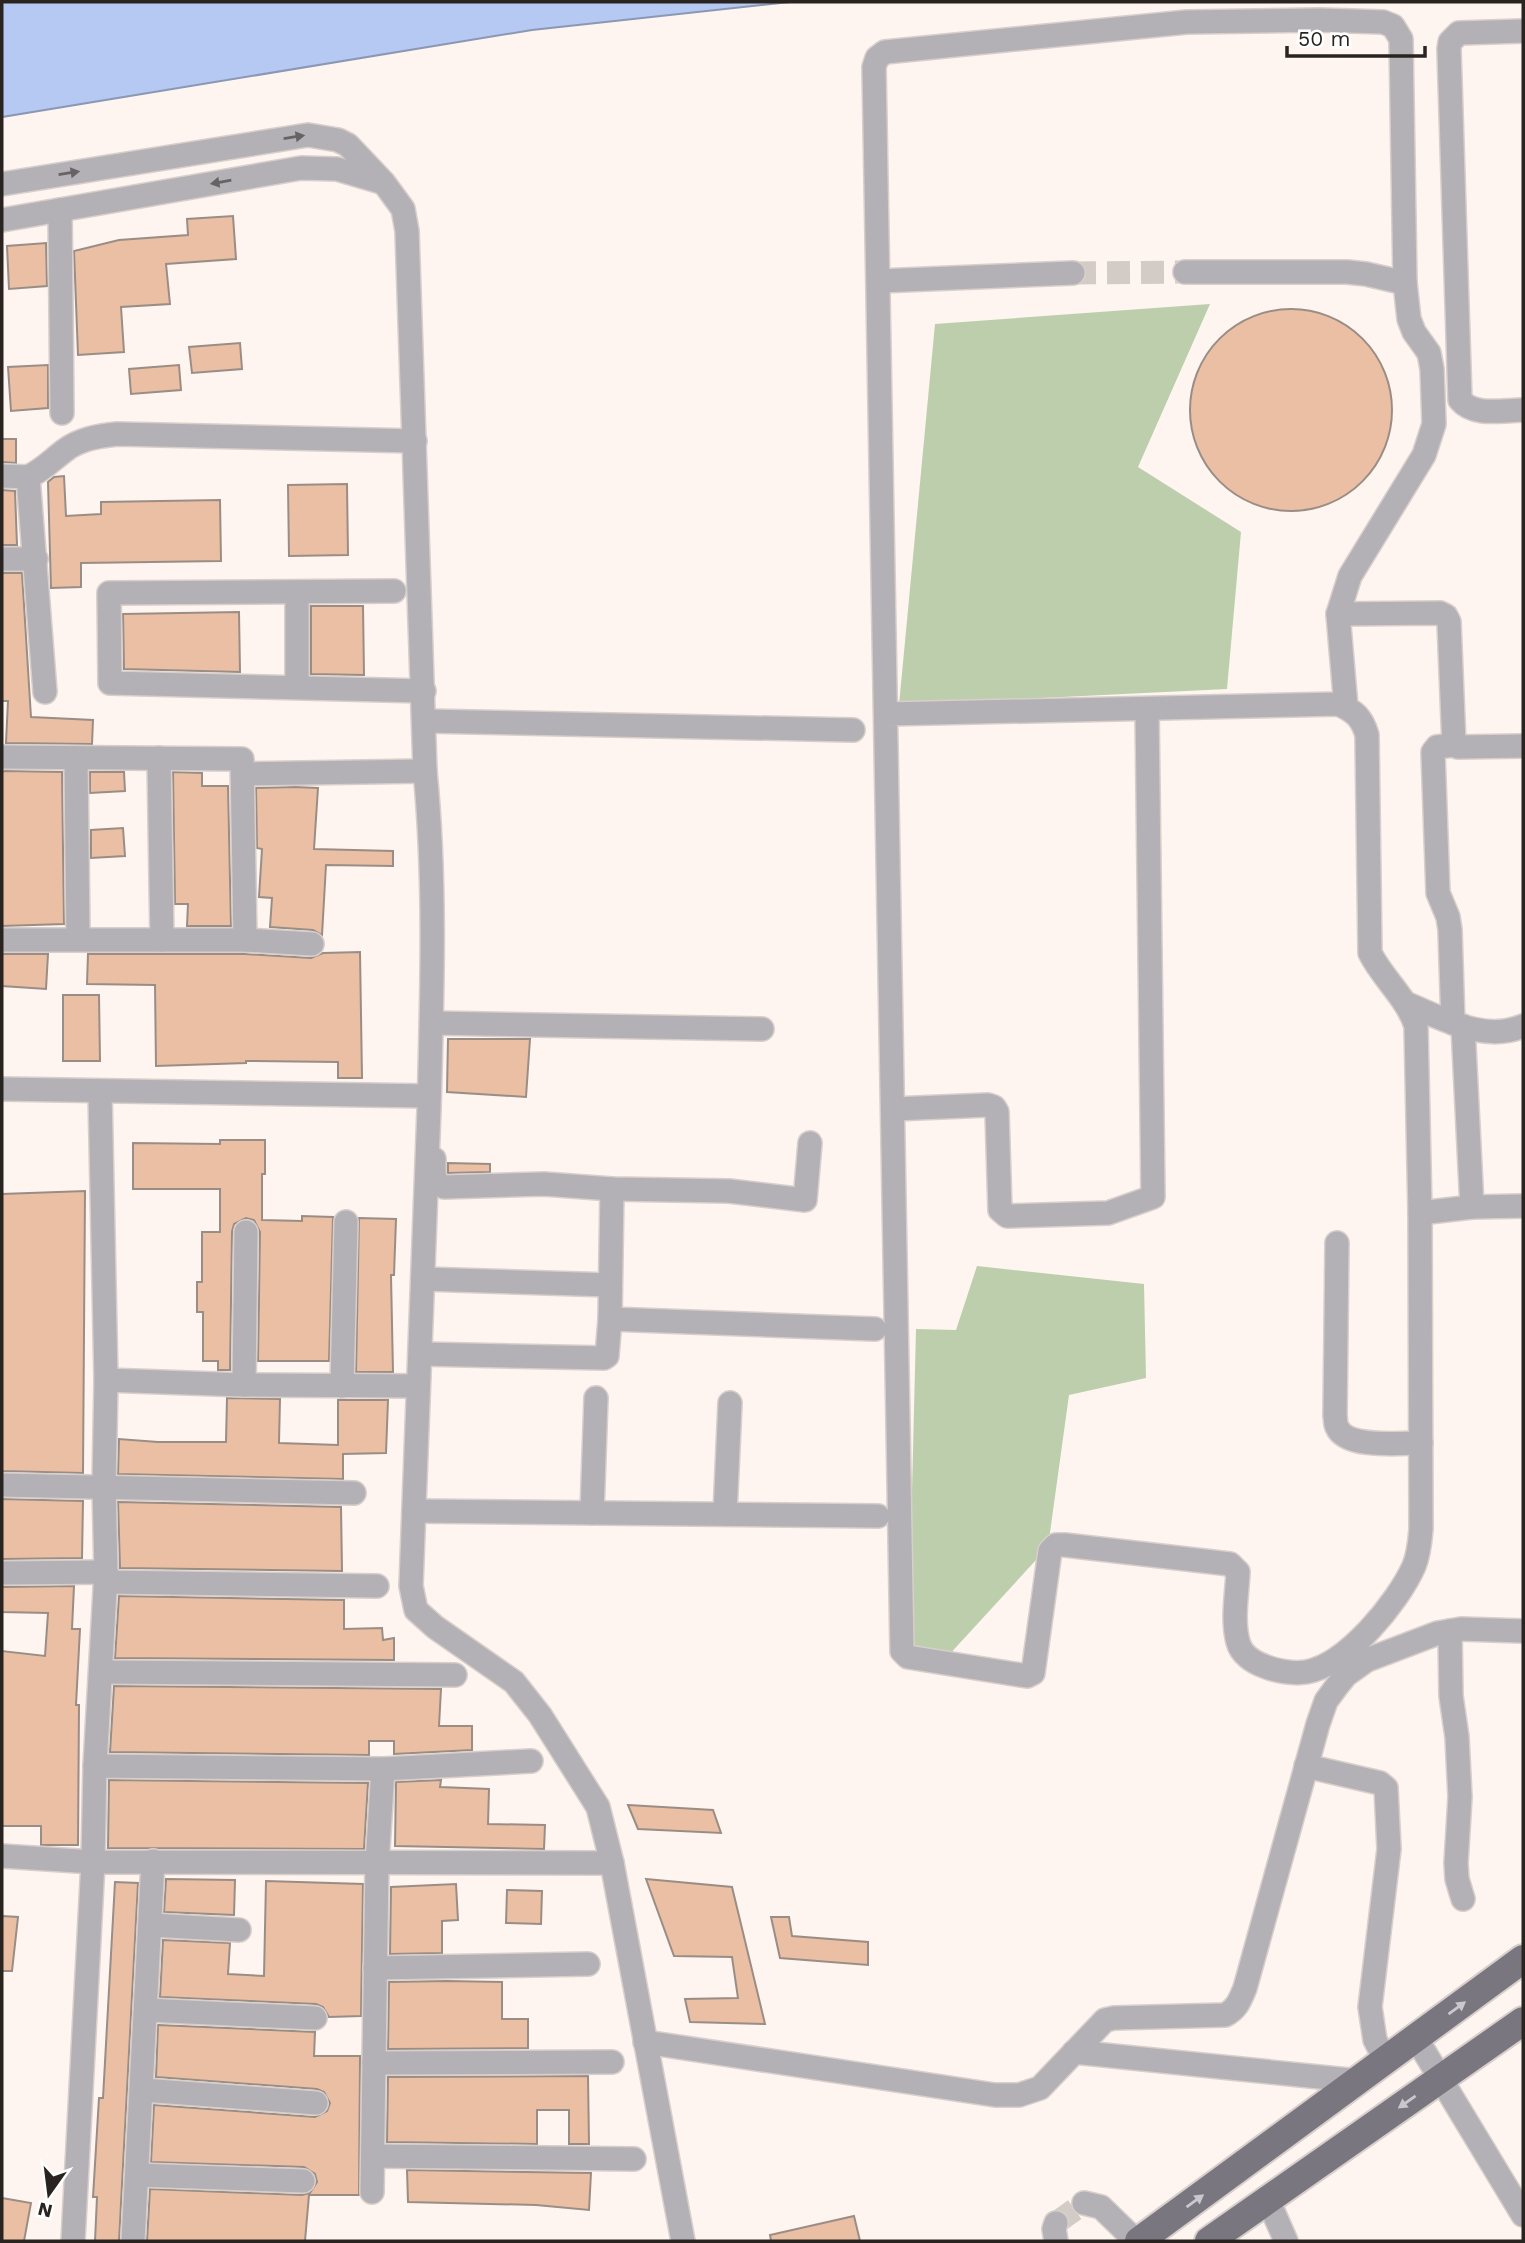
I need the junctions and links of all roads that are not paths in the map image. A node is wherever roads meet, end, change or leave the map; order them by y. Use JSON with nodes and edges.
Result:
{"nodes":[{"id":1,"x":1523,"y":31,"type":"edge"},
{"id":2,"x":384,"y":183,"type":"junction"},
{"id":3,"x":2,"y":184,"type":"edge"},
{"id":4,"x":60,"y":210,"type":"junction"},
{"id":5,"x":2,"y":220,"type":"edge"},
{"id":6,"x":1185,"y":272,"type":"tunnel mouth"},
{"id":7,"x":1073,"y":273,"type":"tunnel mouth"},
{"id":8,"x":879,"y":281,"type":"junction"},
{"id":9,"x":1405,"y":283,"type":"junction"},
{"id":10,"x":1523,"y":410,"type":"edge"},
{"id":11,"x":62,"y":413,"type":"dead end"},
{"id":12,"x":415,"y":441,"type":"junction"},
{"id":13,"x":2,"y":476,"type":"edge"},
{"id":14,"x":28,"y":477,"type":"junction"},
{"id":15,"x":2,"y":559,"type":"edge"},
{"id":16,"x":36,"y":559,"type":"junction"},
{"id":17,"x":394,"y":591,"type":"dead end"},
{"id":18,"x":297,"y":592,"type":"junction"},
{"id":19,"x":1338,"y":614,"type":"junction"},
{"id":20,"x":297,"y":688,"type":"junction"},
{"id":21,"x":424,"y":691,"type":"junction"},
{"id":22,"x":45,"y":692,"type":"dead end"},
{"id":23,"x":1346,"y":708,"type":"junction"},
{"id":24,"x":1147,"y":709,"type":"junction"},
{"id":25,"x":887,"y":714,"type":"junction"},
{"id":26,"x":424,"y":721,"type":"junction"},
{"id":27,"x":853,"y":730,"type":"dead end"},
{"id":28,"x":1454,"y":744,"type":"junction"},
{"id":29,"x":1523,"y":746,"type":"edge"},
{"id":30,"x":2,"y":757,"type":"edge"},
{"id":31,"x":76,"y":758,"type":"junction"},
{"id":32,"x":159,"y":758,"type":"junction"},
{"id":33,"x":425,"y":771,"type":"junction"},
{"id":34,"x":244,"y":774,"type":"junction"},
{"id":35,"x":78,"y":939,"type":"junction"},
{"id":36,"x":2,"y":940,"type":"edge"},
{"id":37,"x":162,"y":940,"type":"junction"},
{"id":38,"x":245,"y":940,"type":"junction"},
{"id":39,"x":312,"y":944,"type":"dead end"},
{"id":40,"x":1405,"y":1003,"type":"junction"},
{"id":41,"x":432,"y":1023,"type":"junction"},
{"id":42,"x":1458,"y":1024,"type":"junction"},
{"id":43,"x":1523,"y":1026,"type":"edge"},
{"id":44,"x":762,"y":1029,"type":"dead end"},
{"id":45,"x":2,"y":1089,"type":"edge"},
{"id":46,"x":100,"y":1092,"type":"junction"},
{"id":47,"x":433,"y":1098,"type":"junction"},
{"id":48,"x":894,"y":1108,"type":"junction"},
{"id":49,"x":810,"y":1143,"type":"dead end"},
{"id":50,"x":612,"y":1189,"type":"junction"},
{"id":51,"x":1523,"y":1206,"type":"edge"},
{"id":52,"x":1472,"y":1207,"type":"junction"},
{"id":53,"x":1420,"y":1213,"type":"junction"},
{"id":54,"x":346,"y":1222,"type":"dead end"},
{"id":55,"x":246,"y":1233,"type":"dead end"},
{"id":56,"x":1337,"y":1244,"type":"dead end"},
{"id":57,"x":424,"y":1279,"type":"junction"},
{"id":58,"x":610,"y":1285,"type":"junction"},
{"id":59,"x":610,"y":1319,"type":"junction"},
{"id":60,"x":875,"y":1329,"type":"dead end"},
{"id":61,"x":421,"y":1354,"type":"junction"},
{"id":62,"x":106,"y":1380,"type":"junction"},
{"id":63,"x":244,"y":1385,"type":"junction"},
{"id":64,"x":342,"y":1386,"type":"junction"},
{"id":65,"x":418,"y":1386,"type":"junction"},
{"id":66,"x":596,"y":1398,"type":"dead end"},
{"id":67,"x":730,"y":1402,"type":"dead end"},
{"id":68,"x":1421,"y":1443,"type":"junction"},
{"id":69,"x":2,"y":1485,"type":"edge"},
{"id":70,"x":104,"y":1486,"type":"junction"},
{"id":71,"x":354,"y":1493,"type":"dead end"},
{"id":72,"x":414,"y":1511,"type":"junction"},
{"id":73,"x":592,"y":1513,"type":"junction"},
{"id":74,"x":725,"y":1514,"type":"junction"},
{"id":75,"x":878,"y":1516,"type":"dead end"},
{"id":76,"x":2,"y":1573,"type":"edge"},
{"id":77,"x":106,"y":1577,"type":"junction"},
{"id":78,"x":377,"y":1586,"type":"dead end"},
{"id":79,"x":1450,"y":1631,"type":"junction"},
{"id":80,"x":1523,"y":1631,"type":"edge"},
{"id":81,"x":101,"y":1672,"type":"junction"},
{"id":82,"x":455,"y":1675,"type":"dead end"},
{"id":83,"x":531,"y":1760,"type":"dead end"},
{"id":84,"x":95,"y":1766,"type":"junction"},
{"id":85,"x":1306,"y":1766,"type":"junction"},
{"id":86,"x":383,"y":1769,"type":"junction"},
{"id":87,"x":2,"y":1856,"type":"edge"},
{"id":88,"x":153,"y":1861,"type":"junction"},
{"id":89,"x":93,"y":1862,"type":"junction"},
{"id":90,"x":612,"y":1863,"type":"junction"},
{"id":91,"x":377,"y":1864,"type":"junction"},
{"id":92,"x":1463,"y":1899,"type":"dead end"},
{"id":93,"x":152,"y":1925,"type":"junction"},
{"id":94,"x":239,"y":1930,"type":"dead end"},
{"id":95,"x":1523,"y":1959,"type":"edge"},
{"id":96,"x":588,"y":1964,"type":"dead end"},
{"id":97,"x":375,"y":1968,"type":"junction"},
{"id":98,"x":146,"y":2010,"type":"junction"},
{"id":99,"x":315,"y":2018,"type":"dead end"},
{"id":100,"x":1523,"y":2021,"type":"edge"},
{"id":101,"x":1416,"y":2038,"type":"junction"},
{"id":102,"x":645,"y":2042,"type":"junction"},
{"id":103,"x":1074,"y":2052,"type":"junction"},
{"id":104,"x":1385,"y":2061,"type":"junction"},
{"id":105,"x":612,"y":2062,"type":"dead end"},
{"id":106,"x":374,"y":2063,"type":"junction"},
{"id":107,"x":1441,"y":2079,"type":"junction"},
{"id":108,"x":1359,"y":2081,"type":"junction"},
{"id":109,"x":143,"y":2090,"type":"junction"},
{"id":110,"x":316,"y":2103,"type":"dead end"},
{"id":111,"x":373,"y":2156,"type":"junction"},
{"id":112,"x":634,"y":2159,"type":"dead end"},
{"id":113,"x":137,"y":2175,"type":"junction"},
{"id":114,"x":303,"y":2181,"type":"dead end"},
{"id":115,"x":372,"y":2192,"type":"dead end"},
{"id":116,"x":1268,"y":2200,"type":"junction"},
{"id":117,"x":1084,"y":2203,"type":"dead end"},
{"id":118,"x":1523,"y":2215,"type":"edge"},
{"id":119,"x":73,"y":2241,"type":"edge"},
{"id":120,"x":133,"y":2241,"type":"edge"},
{"id":121,"x":683,"y":2241,"type":"edge"},
{"id":122,"x":1138,"y":2241,"type":"edge"},
{"id":123,"x":1209,"y":2241,"type":"edge"},
{"id":124,"x":1286,"y":2241,"type":"edge"}],
"edges":[{"from":1,"to":10,"type":"street"},
{"from":3,"to":2,"type":"street","one_way":true},
{"from":2,"to":4,"type":"street","one_way":true},
{"from":2,"to":12,"type":"street"},
{"from":4,"to":5,"type":"street"},
{"from":4,"to":11,"type":"street"},
{"from":6,"to":9,"type":"street"},
{"from":7,"to":8,"type":"street"},
{"from":8,"to":9,"type":"street"},
{"from":8,"to":25,"type":"street"},
{"from":9,"to":19,"type":"street"},
{"from":12,"to":14,"type":"street"},
{"from":12,"to":21,"type":"street"},
{"from":13,"to":14,"type":"street"},
{"from":14,"to":16,"type":"street"},
{"from":15,"to":16,"type":"street"},
{"from":16,"to":22,"type":"street"},
{"from":17,"to":18,"type":"street"},
{"from":18,"to":20,"type":"street"},
{"from":18,"to":20,"type":"street"},
{"from":19,"to":23,"type":"street"},
{"from":19,"to":28,"type":"street"},
{"from":20,"to":21,"type":"street"},
{"from":21,"to":26,"type":"street"},
{"from":23,"to":24,"type":"street"},
{"from":23,"to":40,"type":"street"},
{"from":24,"to":25,"type":"street"},
{"from":24,"to":48,"type":"street"},
{"from":25,"to":48,"type":"street"},
{"from":26,"to":27,"type":"street"},
{"from":26,"to":33,"type":"street"},
{"from":28,"to":29,"type":"street"},
{"from":28,"to":42,"type":"street"},
{"from":30,"to":31,"type":"street"},
{"from":31,"to":32,"type":"street"},
{"from":31,"to":35,"type":"street"},
{"from":32,"to":34,"type":"street"},
{"from":32,"to":37,"type":"street"},
{"from":33,"to":34,"type":"street"},
{"from":33,"to":41,"type":"street"},
{"from":34,"to":38,"type":"street"},
{"from":35,"to":36,"type":"street"},
{"from":35,"to":37,"type":"street"},
{"from":37,"to":38,"type":"street"},
{"from":38,"to":39,"type":"street"},
{"from":40,"to":42,"type":"street"},
{"from":40,"to":53,"type":"street"},
{"from":41,"to":44,"type":"street"},
{"from":41,"to":47,"type":"street"},
{"from":42,"to":43,"type":"street"},
{"from":42,"to":52,"type":"street"},
{"from":45,"to":46,"type":"street"},
{"from":46,"to":47,"type":"street"},
{"from":46,"to":62,"type":"street"},
{"from":47,"to":50,"type":"street"},
{"from":47,"to":57,"type":"street"},
{"from":48,"to":68,"type":"street"},
{"from":49,"to":50,"type":"street"},
{"from":50,"to":58,"type":"street"},
{"from":51,"to":52,"type":"street"},
{"from":52,"to":53,"type":"street"},
{"from":53,"to":68,"type":"street"},
{"from":54,"to":64,"type":"street"},
{"from":55,"to":63,"type":"street"},
{"from":56,"to":68,"type":"street"},
{"from":57,"to":58,"type":"street"},
{"from":57,"to":61,"type":"street"},
{"from":58,"to":59,"type":"street"},
{"from":59,"to":60,"type":"street"},
{"from":59,"to":61,"type":"street"},
{"from":61,"to":65,"type":"street"},
{"from":62,"to":63,"type":"street"},
{"from":62,"to":70,"type":"street"},
{"from":63,"to":64,"type":"street"},
{"from":64,"to":65,"type":"street"},
{"from":65,"to":72,"type":"street"},
{"from":66,"to":73,"type":"street"},
{"from":67,"to":74,"type":"street"},
{"from":69,"to":70,"type":"street"},
{"from":70,"to":71,"type":"street"},
{"from":70,"to":77,"type":"street"},
{"from":72,"to":73,"type":"street"},
{"from":72,"to":90,"type":"street"},
{"from":73,"to":74,"type":"street"},
{"from":74,"to":75,"type":"street"},
{"from":76,"to":77,"type":"street"},
{"from":77,"to":78,"type":"street"},
{"from":77,"to":81,"type":"street"},
{"from":79,"to":80,"type":"street"},
{"from":79,"to":85,"type":"street"},
{"from":79,"to":92,"type":"street"},
{"from":81,"to":82,"type":"street"},
{"from":81,"to":84,"type":"street"},
{"from":83,"to":86,"type":"street"},
{"from":84,"to":86,"type":"street"},
{"from":84,"to":89,"type":"street"},
{"from":85,"to":103,"type":"street"},
{"from":85,"to":104,"type":"street"},
{"from":86,"to":91,"type":"street"},
{"from":87,"to":89,"type":"street"},
{"from":88,"to":89,"type":"street"},
{"from":88,"to":91,"type":"street"},
{"from":88,"to":93,"type":"street"},
{"from":89,"to":119,"type":"street"},
{"from":90,"to":91,"type":"street"},
{"from":90,"to":102,"type":"street"},
{"from":91,"to":97,"type":"street"},
{"from":93,"to":94,"type":"street"},
{"from":93,"to":98,"type":"street"},
{"from":101,"to":95,"type":"main road","one_way":true},
{"from":96,"to":97,"type":"street"},
{"from":97,"to":106,"type":"street"},
{"from":98,"to":99,"type":"street"},
{"from":98,"to":109,"type":"street"},
{"from":100,"to":107,"type":"main road"},
{"from":101,"to":104,"type":"main road"},
{"from":101,"to":107,"type":"street"},
{"from":102,"to":103,"type":"street"},
{"from":102,"to":121,"type":"street"},
{"from":103,"to":108,"type":"street"},
{"from":104,"to":108,"type":"main road"},
{"from":105,"to":106,"type":"street"},
{"from":106,"to":111,"type":"street"},
{"from":107,"to":116,"type":"main road","one_way":true},
{"from":107,"to":118,"type":"street"},
{"from":122,"to":108,"type":"main road","one_way":true},
{"from":109,"to":110,"type":"street"},
{"from":109,"to":113,"type":"street"},
{"from":111,"to":112,"type":"street"},
{"from":111,"to":115,"type":"street"},
{"from":113,"to":114,"type":"street"},
{"from":113,"to":120,"type":"street"},
{"from":116,"to":123,"type":"main road"},
{"from":116,"to":124,"type":"street"},
{"from":117,"to":122,"type":"street"}]}
